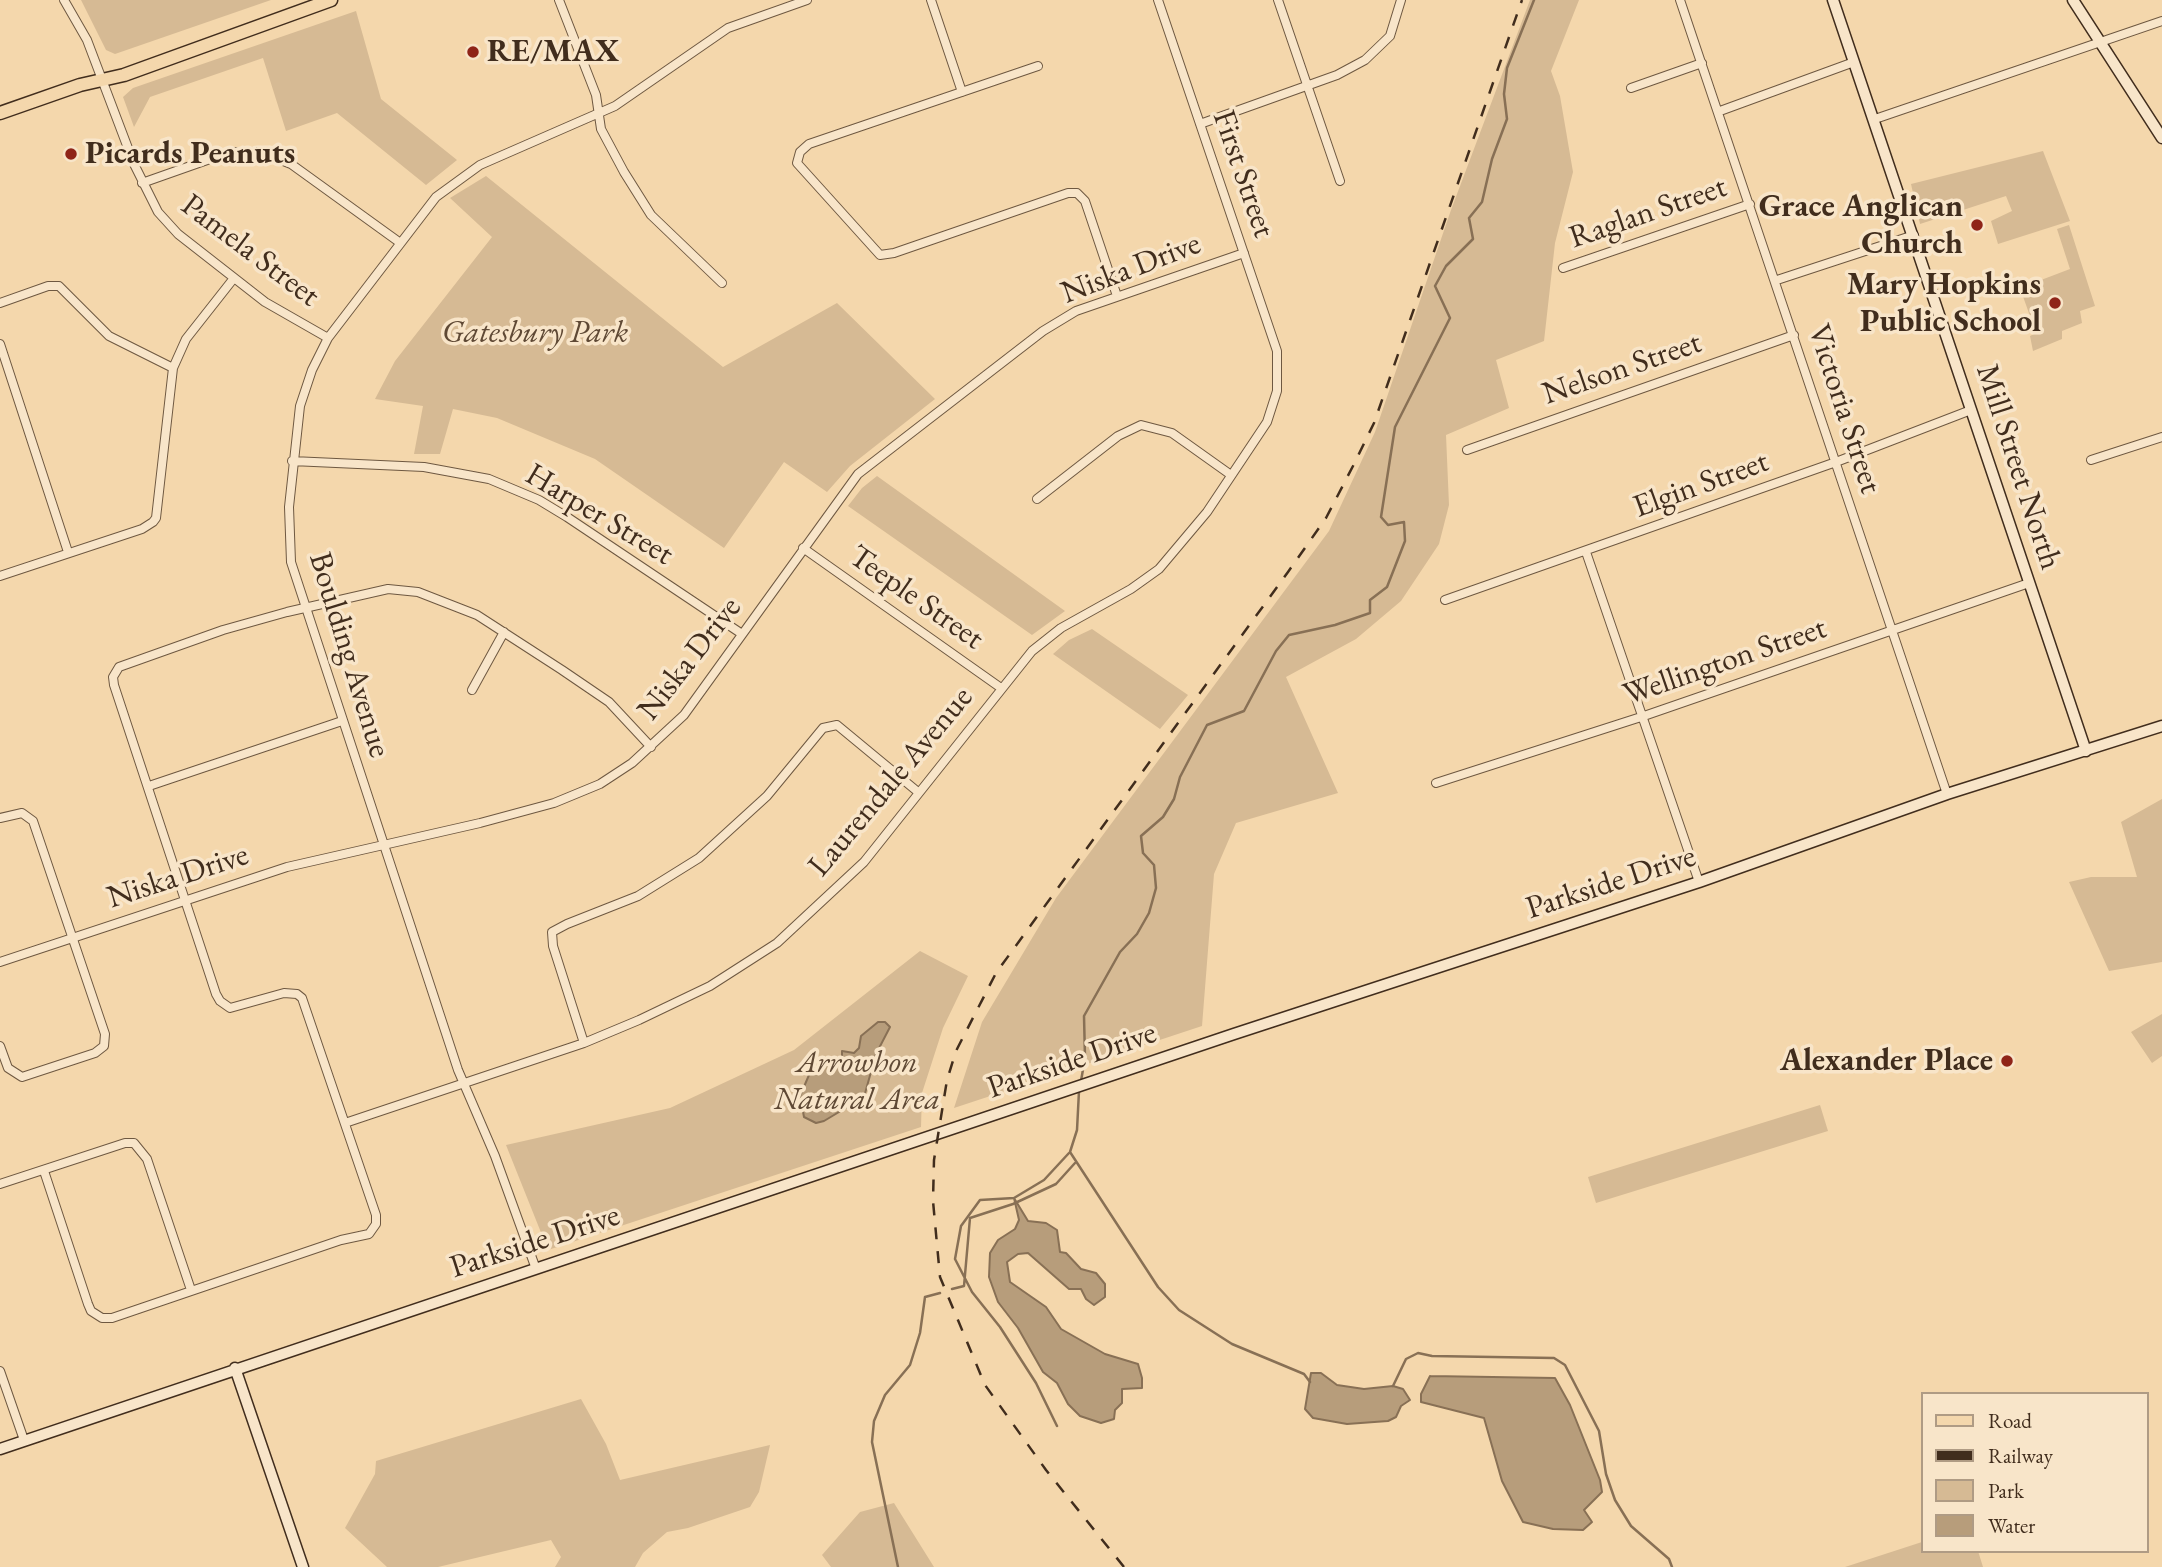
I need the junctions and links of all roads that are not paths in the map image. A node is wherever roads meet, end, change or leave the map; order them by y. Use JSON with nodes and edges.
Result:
{"nodes":[{"id":1,"x":64,"y":0,"type":"edge"},
{"id":2,"x":331,"y":0,"type":"edge"},
{"id":3,"x":807,"y":0,"type":"edge"},
{"id":4,"x":931,"y":0,"type":"edge"},
{"id":5,"x":1157,"y":0,"type":"edge"},
{"id":6,"x":1279,"y":0,"type":"edge"},
{"id":7,"x":1401,"y":0,"type":"edge"},
{"id":8,"x":1680,"y":0,"type":"edge"},
{"id":9,"x":1833,"y":0,"type":"edge"},
{"id":10,"x":2073,"y":0,"type":"edge"},
{"id":11,"x":561,"y":1,"type":"edge"},
{"id":12,"x":2162,"y":21,"type":"edge"},
{"id":13,"x":2101,"y":43,"type":"junction"},
{"id":14,"x":1854,"y":62,"type":"junction"},
{"id":15,"x":1702,"y":63,"type":"junction"},
{"id":16,"x":1038,"y":66,"type":"dead end"},
{"id":17,"x":103,"y":80,"type":"junction"},
{"id":18,"x":1307,"y":86,"type":"junction"},
{"id":19,"x":1632,"y":88,"type":"dead end"},
{"id":20,"x":962,"y":92,"type":"junction"},
{"id":21,"x":1720,"y":111,"type":"junction"},
{"id":22,"x":0,"y":113,"type":"edge"},
{"id":23,"x":599,"y":113,"type":"junction"},
{"id":24,"x":1875,"y":119,"type":"junction"},
{"id":25,"x":1200,"y":124,"type":"junction"},
{"id":26,"x":2162,"y":138,"type":"edge"},
{"id":27,"x":1340,"y":181,"type":"dead end"},
{"id":28,"x":142,"y":183,"type":"junction"},
{"id":29,"x":1750,"y":204,"type":"junction"},
{"id":30,"x":1914,"y":235,"type":"junction"},
{"id":31,"x":399,"y":242,"type":"junction"},
{"id":32,"x":1244,"y":253,"type":"junction"},
{"id":33,"x":1563,"y":268,"type":"dead end"},
{"id":34,"x":234,"y":278,"type":"junction"},
{"id":35,"x":1777,"y":280,"type":"junction"},
{"id":36,"x":723,"y":283,"type":"dead end"},
{"id":37,"x":1117,"y":296,"type":"junction"},
{"id":38,"x":0,"y":303,"type":"edge"},
{"id":39,"x":1794,"y":335,"type":"junction"},
{"id":40,"x":328,"y":338,"type":"junction"},
{"id":41,"x":0,"y":344,"type":"edge"},
{"id":42,"x":1278,"y":366,"type":"joint"},
{"id":43,"x":173,"y":368,"type":"junction"},
{"id":44,"x":1971,"y":410,"type":"junction"},
{"id":45,"x":2162,"y":437,"type":"edge"},
{"id":46,"x":1467,"y":450,"type":"dead end"},
{"id":47,"x":2091,"y":460,"type":"dead end"},
{"id":48,"x":292,"y":461,"type":"junction"},
{"id":49,"x":1836,"y":463,"type":"junction"},
{"id":50,"x":1231,"y":474,"type":"junction"},
{"id":51,"x":1037,"y":499,"type":"dead end"},
{"id":52,"x":803,"y":548,"type":"junction"},
{"id":53,"x":68,"y":552,"type":"junction"},
{"id":54,"x":1586,"y":552,"type":"junction"},
{"id":55,"x":0,"y":576,"type":"edge"},
{"id":56,"x":2029,"y":583,"type":"junction"},
{"id":57,"x":1445,"y":600,"type":"dead end"},
{"id":58,"x":305,"y":608,"type":"junction"},
{"id":59,"x":1893,"y":631,"type":"junction"},
{"id":60,"x":504,"y":632,"type":"junction"},
{"id":61,"x":742,"y":634,"type":"junction"},
{"id":62,"x":1001,"y":688,"type":"junction"},
{"id":63,"x":472,"y":690,"type":"dead end"},
{"id":64,"x":1641,"y":718,"type":"junction"},
{"id":65,"x":342,"y":721,"type":"junction"},
{"id":66,"x":2162,"y":726,"type":"edge"},
{"id":67,"x":651,"y":747,"type":"junction"},
{"id":68,"x":2086,"y":751,"type":"junction"},
{"id":69,"x":1436,"y":783,"type":"dead end"},
{"id":70,"x":149,"y":786,"type":"junction"},
{"id":71,"x":918,"y":793,"type":"junction"},
{"id":72,"x":1947,"y":794,"type":"junction"},
{"id":73,"x":0,"y":818,"type":"edge"},
{"id":74,"x":384,"y":844,"type":"junction"},
{"id":75,"x":1699,"y":881,"type":"junction"},
{"id":76,"x":187,"y":899,"type":"junction"},
{"id":77,"x":72,"y":938,"type":"junction"},
{"id":78,"x":0,"y":962,"type":"edge"},
{"id":79,"x":584,"y":1043,"type":"junction"},
{"id":80,"x":0,"y":1046,"type":"edge"},
{"id":81,"x":464,"y":1083,"type":"junction"},
{"id":82,"x":345,"y":1123,"type":"junction"},
{"id":83,"x":44,"y":1171,"type":"junction"},
{"id":84,"x":0,"y":1184,"type":"edge"},
{"id":85,"x":536,"y":1269,"type":"junction"},
{"id":86,"x":191,"y":1290,"type":"junction"},
{"id":87,"x":235,"y":1368,"type":"junction"},
{"id":88,"x":0,"y":1371,"type":"edge"},
{"id":89,"x":24,"y":1440,"type":"junction"},
{"id":90,"x":0,"y":1449,"type":"edge"},
{"id":91,"x":303,"y":1567,"type":"edge"}],
"edges":[{"from":1,"to":17,"type":"street","name":"Pamela Street"},
{"from":2,"to":17,"type":"main road"},
{"from":3,"to":23,"type":"street","name":"Boulding Avenue"},
{"from":4,"to":20,"type":"street"},
{"from":5,"to":25,"type":"street","name":"First Street"},
{"from":6,"to":18,"type":"street"},
{"from":7,"to":18,"type":"street"},
{"from":8,"to":15,"type":"street","name":"Victoria Street"},
{"from":9,"to":14,"type":"main road","name":"Mill Street North"},
{"from":10,"to":13,"type":"main road"},
{"from":11,"to":23,"type":"street"},
{"from":12,"to":13,"type":"street"},
{"from":13,"to":24,"type":"street"},
{"from":13,"to":26,"type":"main road"},
{"from":14,"to":21,"type":"street"},
{"from":14,"to":24,"type":"main road","name":"Mill Street North"},
{"from":15,"to":19,"type":"street"},
{"from":15,"to":21,"type":"street","name":"Victoria Street"},
{"from":16,"to":20,"type":"street"},
{"from":17,"to":22,"type":"main road"},
{"from":17,"to":28,"type":"street","name":"Pamela Street"},
{"from":18,"to":25,"type":"street"},
{"from":18,"to":27,"type":"street"},
{"from":20,"to":37,"type":"street"},
{"from":21,"to":29,"type":"street","name":"Victoria Street"},
{"from":23,"to":31,"type":"street","name":"Boulding Avenue"},
{"from":23,"to":36,"type":"street"},
{"from":24,"to":30,"type":"main road","name":"Mill Street North"},
{"from":25,"to":32,"type":"street","name":"First Street"},
{"from":28,"to":31,"type":"street"},
{"from":28,"to":34,"type":"street","name":"Pamela Street"},
{"from":29,"to":33,"type":"street","name":"Raglan Street"},
{"from":29,"to":35,"type":"street","name":"Victoria Street"},
{"from":30,"to":35,"type":"street"},
{"from":30,"to":44,"type":"main road","name":"Mill Street North"},
{"from":31,"to":40,"type":"street","name":"Boulding Avenue"},
{"from":32,"to":37,"type":"street","name":"Niska Drive"},
{"from":32,"to":42,"type":"street","name":"First Street"},
{"from":34,"to":40,"type":"street","name":"Pamela Street"},
{"from":34,"to":43,"type":"street"},
{"from":35,"to":39,"type":"street","name":"Victoria Street"},
{"from":37,"to":52,"type":"street","name":"Niska Drive"},
{"from":38,"to":43,"type":"street"},
{"from":39,"to":46,"type":"street","name":"Nelson Street"},
{"from":39,"to":49,"type":"street","name":"Victoria Street"},
{"from":40,"to":48,"type":"street","name":"Boulding Avenue"},
{"from":41,"to":53,"type":"street"},
{"from":42,"to":50,"type":"street","name":"Laurendale Avenue"},
{"from":43,"to":53,"type":"street"},
{"from":44,"to":49,"type":"street","name":"Elgin Street"},
{"from":44,"to":56,"type":"main road","name":"Mill Street North"},
{"from":45,"to":47,"type":"street"},
{"from":48,"to":58,"type":"street","name":"Boulding Avenue"},
{"from":48,"to":61,"type":"street","name":"Harper Street"},
{"from":49,"to":54,"type":"street","name":"Elgin Street"},
{"from":49,"to":59,"type":"street","name":"Victoria Street"},
{"from":50,"to":51,"type":"street"},
{"from":50,"to":62,"type":"street","name":"Laurendale Avenue"},
{"from":52,"to":61,"type":"street","name":"Niska Drive"},
{"from":52,"to":62,"type":"street","name":"Teeple Street"},
{"from":53,"to":55,"type":"street"},
{"from":54,"to":57,"type":"street","name":"Elgin Street"},
{"from":54,"to":64,"type":"street"},
{"from":56,"to":59,"type":"street","name":"Wellington Street"},
{"from":56,"to":68,"type":"main road","name":"Mill Street North"},
{"from":58,"to":60,"type":"street"},
{"from":58,"to":65,"type":"street","name":"Boulding Avenue"},
{"from":58,"to":70,"type":"street"},
{"from":59,"to":64,"type":"street","name":"Wellington Street"},
{"from":59,"to":72,"type":"street","name":"Victoria Street"},
{"from":60,"to":63,"type":"street"},
{"from":60,"to":67,"type":"street"},
{"from":61,"to":67,"type":"street","name":"Niska Drive"},
{"from":62,"to":71,"type":"street","name":"Laurendale Avenue"},
{"from":64,"to":69,"type":"street","name":"Wellington Street"},
{"from":64,"to":75,"type":"street"},
{"from":65,"to":70,"type":"street"},
{"from":65,"to":74,"type":"street","name":"Boulding Avenue"},
{"from":66,"to":68,"type":"main road","name":"Parkside Drive"},
{"from":67,"to":74,"type":"street","name":"Niska Drive"},
{"from":68,"to":72,"type":"main road","name":"Parkside Drive"},
{"from":70,"to":76,"type":"street"},
{"from":71,"to":79,"type":"street","name":"Laurendale Avenue"},
{"from":71,"to":79,"type":"street"},
{"from":72,"to":75,"type":"main road","name":"Parkside Drive"},
{"from":73,"to":77,"type":"street"},
{"from":74,"to":76,"type":"street","name":"Niska Drive"},
{"from":74,"to":81,"type":"street","name":"Boulding Avenue"},
{"from":75,"to":85,"type":"main road","name":"Parkside Drive"},
{"from":76,"to":77,"type":"street","name":"Niska Drive"},
{"from":76,"to":82,"type":"street"},
{"from":77,"to":78,"type":"street","name":"Niska Drive"},
{"from":77,"to":80,"type":"street"},
{"from":79,"to":81,"type":"street","name":"Laurendale Avenue"},
{"from":81,"to":82,"type":"street","name":"Laurendale Avenue"},
{"from":81,"to":85,"type":"street","name":"Boulding Avenue"},
{"from":82,"to":86,"type":"street"},
{"from":83,"to":84,"type":"street"},
{"from":83,"to":86,"type":"street"},
{"from":83,"to":86,"type":"street"},
{"from":85,"to":87,"type":"main road","name":"Parkside Drive"},
{"from":87,"to":89,"type":"main road","name":"Parkside Drive"},
{"from":87,"to":91,"type":"main road"},
{"from":88,"to":89,"type":"street"},
{"from":89,"to":90,"type":"main road","name":"Parkside Drive"}]}
